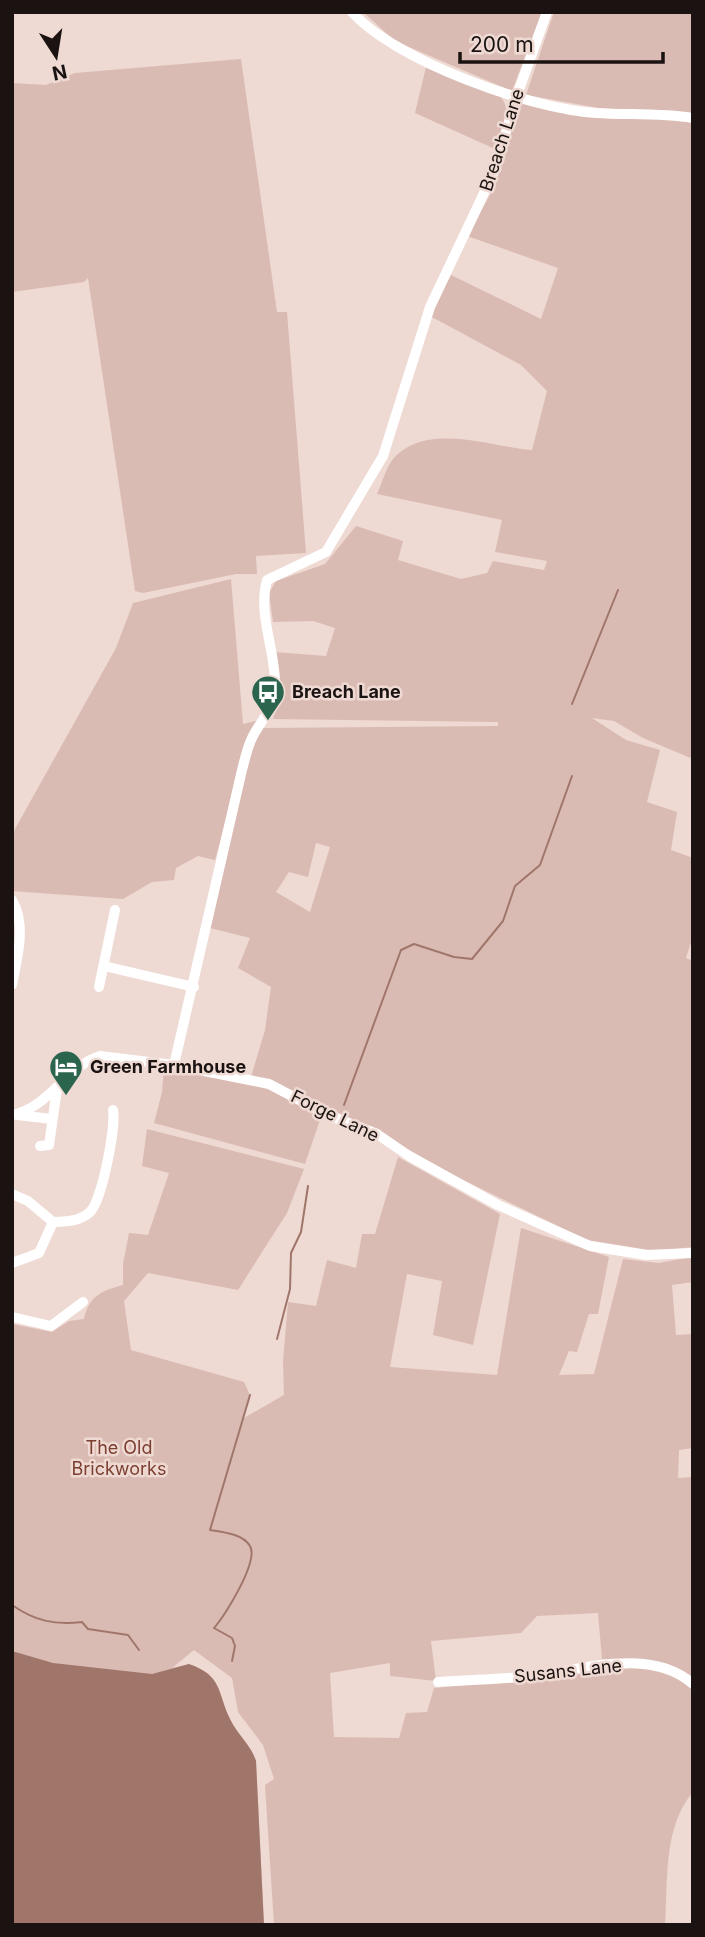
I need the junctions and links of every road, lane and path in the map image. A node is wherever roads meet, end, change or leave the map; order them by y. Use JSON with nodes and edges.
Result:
{"nodes":[{"id":1,"x":352,"y":12,"type":"edge"},
{"id":2,"x":547,"y":12,"type":"edge"},
{"id":3,"x":516,"y":98,"type":"junction"},
{"id":4,"x":693,"y":118,"type":"edge"},
{"id":5,"x":12,"y":900,"type":"edge"},
{"id":6,"x":115,"y":910,"type":"dead end"},
{"id":7,"x":104,"y":966,"type":"junction"},
{"id":8,"x":12,"y":985,"type":"edge"},
{"id":9,"x":99,"y":987,"type":"dead end"},
{"id":10,"x":194,"y":987,"type":"junction"},
{"id":11,"x":174,"y":1065,"type":"junction"},
{"id":12,"x":57,"y":1089,"type":"junction"},
{"id":13,"x":113,"y":1110,"type":"dead end"},
{"id":14,"x":14,"y":1115,"type":"edge"},
{"id":15,"x":52,"y":1119,"type":"junction"},
{"id":16,"x":40,"y":1146,"type":"dead end"},
{"id":17,"x":12,"y":1194,"type":"edge"},
{"id":18,"x":53,"y":1222,"type":"junction"},
{"id":19,"x":693,"y":1253,"type":"edge"},
{"id":20,"x":12,"y":1263,"type":"edge"},
{"id":21,"x":83,"y":1302,"type":"dead end"},
{"id":22,"x":12,"y":1317,"type":"edge"},
{"id":23,"x":438,"y":1682,"type":"dead end"},
{"id":24,"x":693,"y":1684,"type":"edge"}],
"edges":[{"from":1,"to":3,"type":"street"},
{"from":2,"to":3,"type":"street","name":"Breach Lane"},
{"from":3,"to":4,"type":"street"},
{"from":3,"to":10,"type":"street","name":"Breach Lane"},
{"from":5,"to":8,"type":"street"},
{"from":6,"to":7,"type":"street"},
{"from":7,"to":9,"type":"street"},
{"from":7,"to":10,"type":"street"},
{"from":10,"to":11,"type":"street","name":"Breach Lane"},
{"from":11,"to":12,"type":"street","name":"Forge Lane"},
{"from":11,"to":19,"type":"street","name":"Forge Lane"},
{"from":12,"to":14,"type":"street","name":"Forge Lane"},
{"from":12,"to":15,"type":"street"},
{"from":13,"to":18,"type":"street"},
{"from":14,"to":15,"type":"street"},
{"from":15,"to":16,"type":"street"},
{"from":17,"to":18,"type":"street"},
{"from":18,"to":20,"type":"street"},
{"from":21,"to":22,"type":"street"},
{"from":23,"to":24,"type":"street","name":"Susans Lane"}]}
